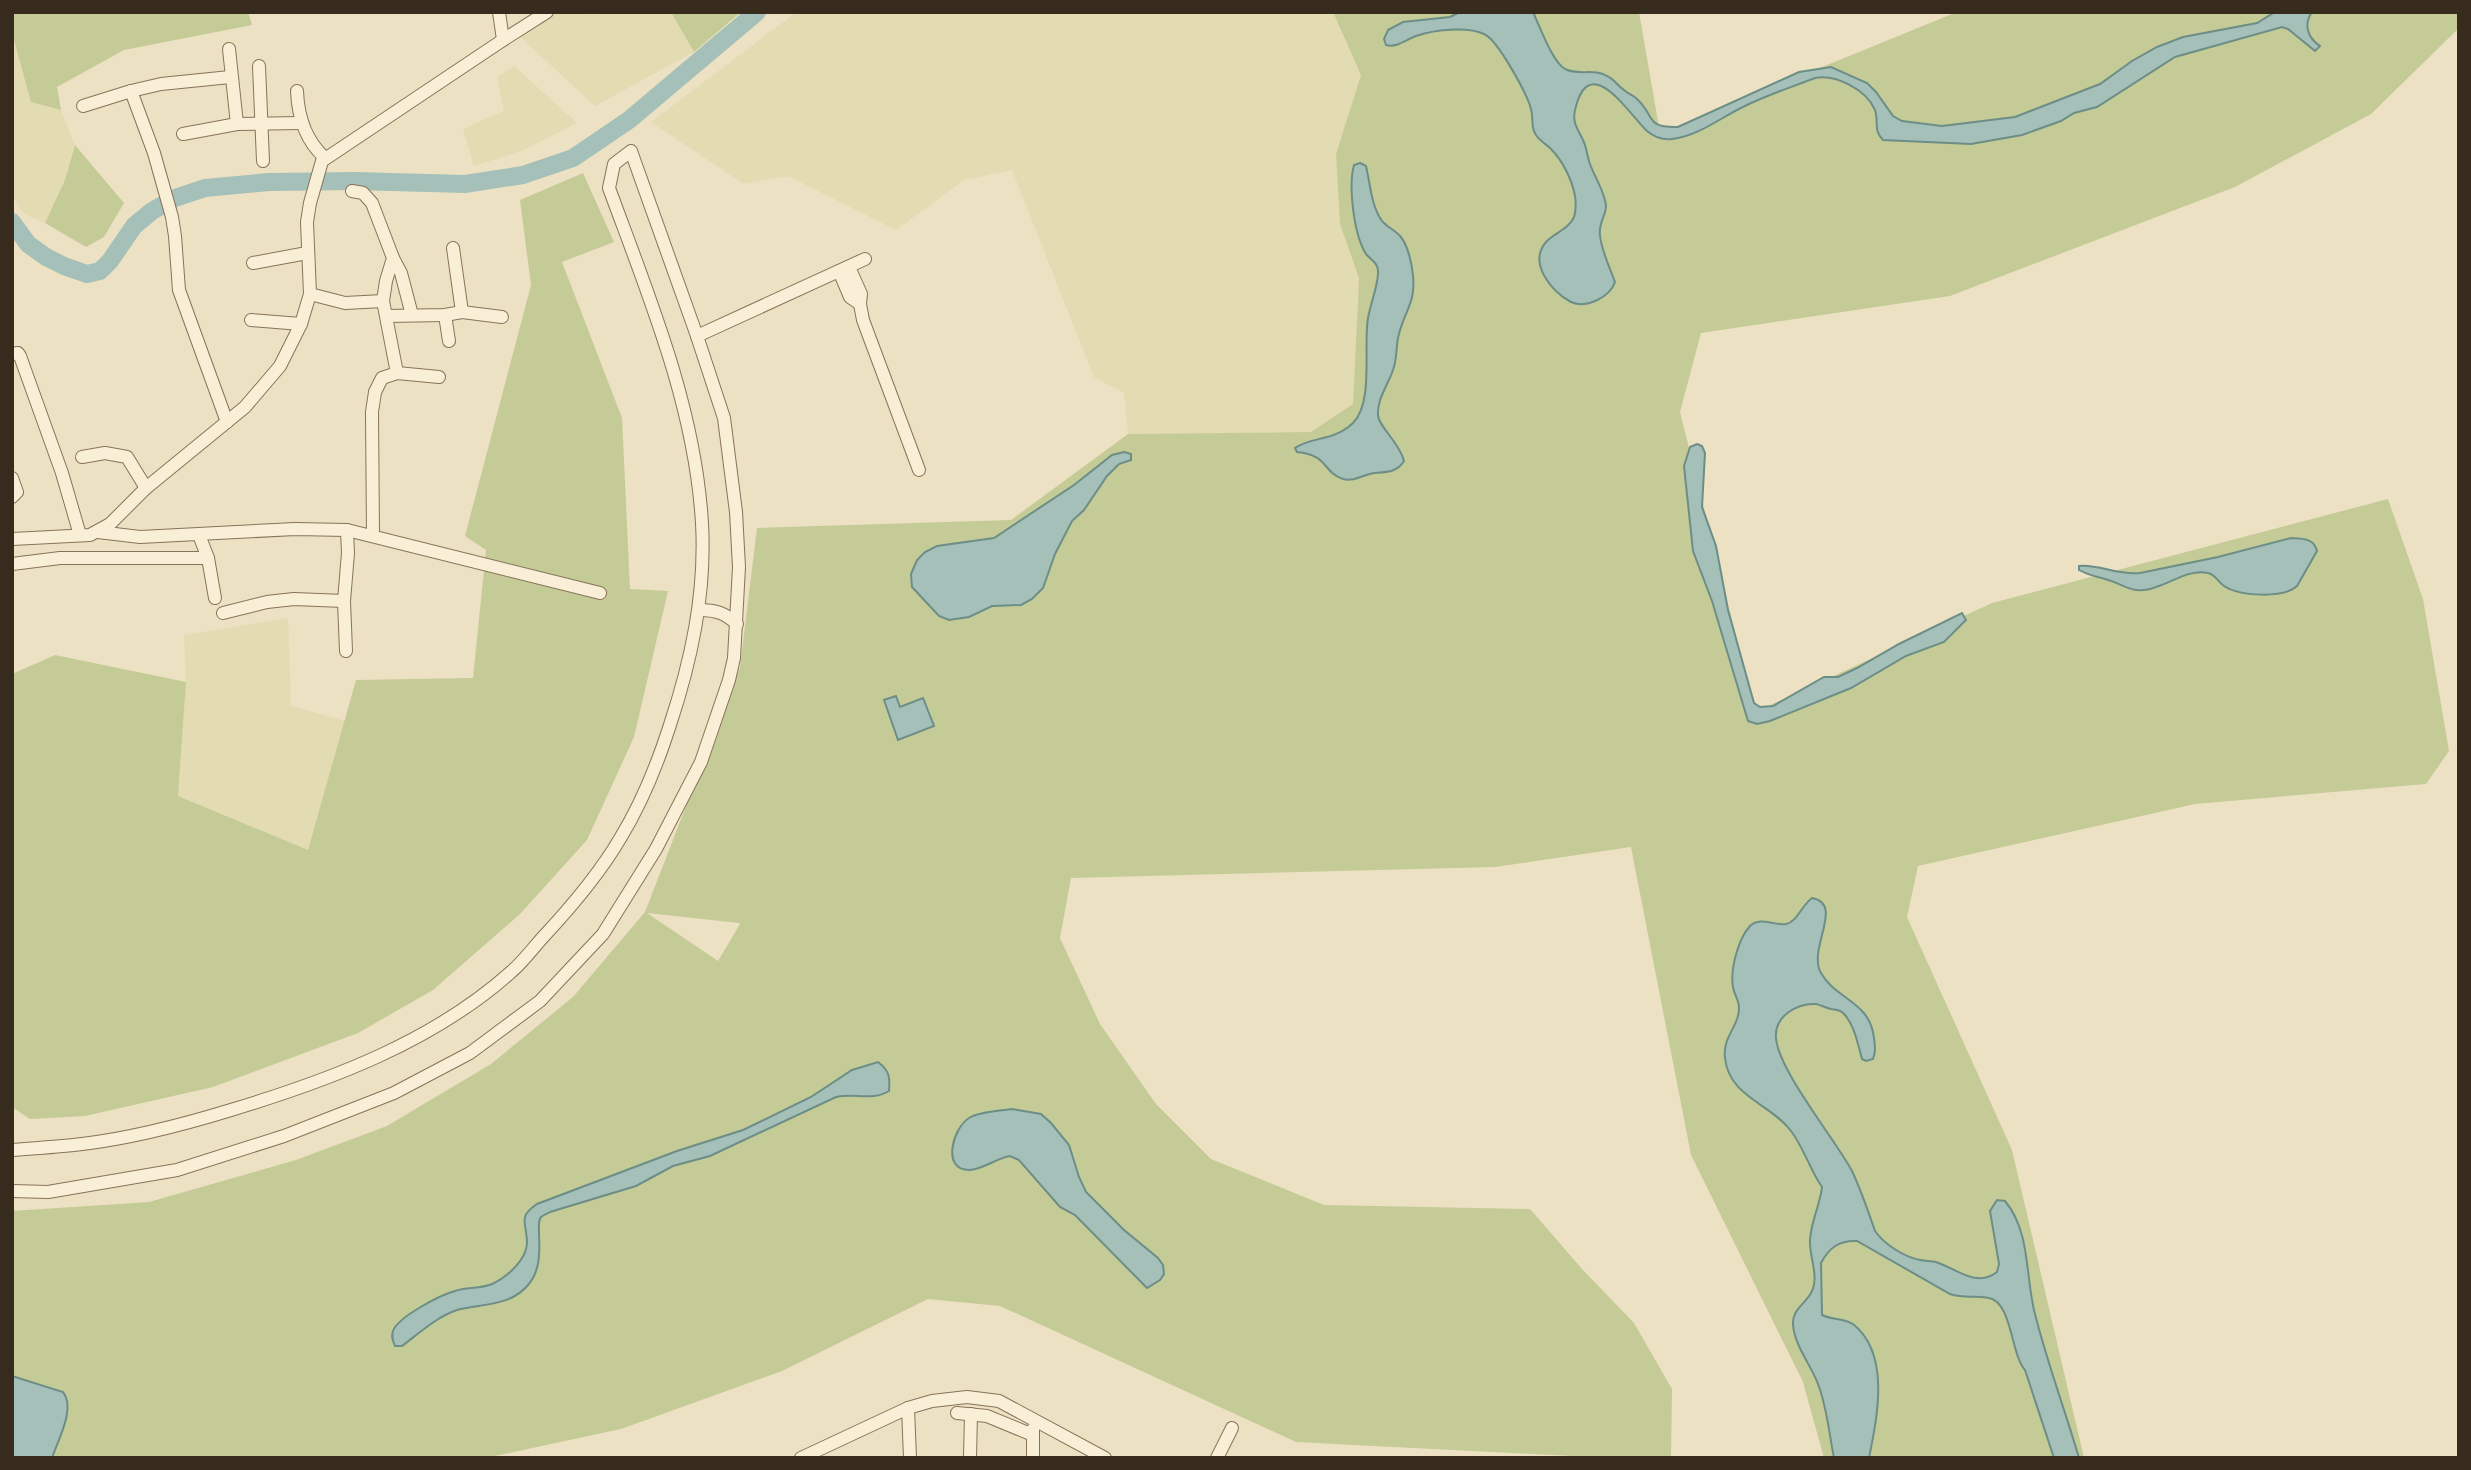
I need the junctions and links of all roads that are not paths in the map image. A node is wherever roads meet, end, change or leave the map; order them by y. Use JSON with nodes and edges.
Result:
{"nodes":[{"id":1,"x":499,"y":12,"type":"edge"},
{"id":2,"x":547,"y":12,"type":"edge"},
{"id":3,"x":503,"y":40,"type":"junction"},
{"id":4,"x":229,"y":50,"type":"dead end"},
{"id":5,"x":259,"y":66,"type":"dead end"},
{"id":6,"x":230,"y":77,"type":"junction"},
{"id":7,"x":131,"y":90,"type":"junction"},
{"id":8,"x":298,"y":91,"type":"dead end"},
{"id":9,"x":83,"y":106,"type":"dead end"},
{"id":10,"x":301,"y":123,"type":"junction"},
{"id":11,"x":236,"y":124,"type":"junction"},
{"id":12,"x":263,"y":124,"type":"junction"},
{"id":13,"x":183,"y":134,"type":"dead end"},
{"id":14,"x":324,"y":160,"type":"junction"},
{"id":15,"x":263,"y":162,"type":"dead end"},
{"id":16,"x":352,"y":191,"type":"dead end"},
{"id":17,"x":453,"y":248,"type":"dead end"},
{"id":18,"x":307,"y":253,"type":"junction"},
{"id":19,"x":393,"y":258,"type":"junction"},
{"id":20,"x":865,"y":260,"type":"dead end"},
{"id":21,"x":253,"y":263,"type":"dead end"},
{"id":22,"x":844,"y":269,"type":"junction"},
{"id":23,"x":310,"y":294,"type":"junction"},
{"id":24,"x":383,"y":301,"type":"junction"},
{"id":25,"x":462,"y":312,"type":"junction"},
{"id":26,"x":412,"y":315,"type":"junction"},
{"id":27,"x":445,"y":315,"type":"junction"},
{"id":28,"x":387,"y":316,"type":"junction"},
{"id":29,"x":502,"y":317,"type":"dead end"},
{"id":30,"x":251,"y":320,"type":"dead end"},
{"id":31,"x":301,"y":324,"type":"junction"},
{"id":32,"x":697,"y":336,"type":"junction"},
{"id":33,"x":449,"y":341,"type":"dead end"},
{"id":34,"x":12,"y":354,"type":"edge"},
{"id":35,"x":397,"y":373,"type":"junction"},
{"id":36,"x":439,"y":377,"type":"dead end"},
{"id":37,"x":226,"y":422,"type":"junction"},
{"id":38,"x":82,"y":457,"type":"dead end"},
{"id":39,"x":919,"y":470,"type":"dead end"},
{"id":40,"x":12,"y":478,"type":"edge"},
{"id":41,"x":146,"y":488,"type":"junction"},
{"id":42,"x":12,"y":498,"type":"edge"},
{"id":43,"x":98,"y":532,"type":"junction"},
{"id":44,"x":347,"y":534,"type":"junction"},
{"id":45,"x":80,"y":535,"type":"junction"},
{"id":46,"x":373,"y":535,"type":"junction"},
{"id":47,"x":12,"y":538,"type":"edge"},
{"id":48,"x":203,"y":546,"type":"junction"},
{"id":49,"x":12,"y":564,"type":"edge"},
{"id":50,"x":600,"y":593,"type":"dead end"},
{"id":51,"x":215,"y":598,"type":"dead end"},
{"id":52,"x":344,"y":601,"type":"junction"},
{"id":53,"x":699,"y":610,"type":"junction"},
{"id":54,"x":223,"y":613,"type":"dead end"},
{"id":55,"x":737,"y":624,"type":"junction"},
{"id":56,"x":346,"y":651,"type":"dead end"},
{"id":57,"x":12,"y":1150,"type":"edge"},
{"id":58,"x":12,"y":1191,"type":"edge"},
{"id":59,"x":908,"y":1408,"type":"junction"},
{"id":60,"x":957,"y":1413,"type":"dead end"},
{"id":61,"x":971,"y":1414,"type":"junction"},
{"id":62,"x":1033,"y":1418,"type":"junction"},
{"id":63,"x":1231,"y":1428,"type":"dead end"},
{"id":64,"x":1033,"y":1435,"type":"junction"},
{"id":65,"x":1223,"y":1456,"type":"edge"},
{"id":66,"x":801,"y":1458,"type":"edge"},
{"id":67,"x":910,"y":1458,"type":"edge"},
{"id":68,"x":970,"y":1458,"type":"edge"},
{"id":69,"x":1033,"y":1458,"type":"edge"},
{"id":70,"x":1105,"y":1458,"type":"edge"}],
"edges":[{"from":1,"to":3,"type":"street"},
{"from":2,"to":3,"type":"street"},
{"from":3,"to":14,"type":"street"},
{"from":4,"to":6,"type":"street"},
{"from":5,"to":12,"type":"street"},
{"from":6,"to":7,"type":"street"},
{"from":6,"to":11,"type":"street"},
{"from":7,"to":9,"type":"street"},
{"from":7,"to":37,"type":"street"},
{"from":8,"to":10,"type":"street"},
{"from":10,"to":12,"type":"street"},
{"from":10,"to":14,"type":"street"},
{"from":11,"to":12,"type":"street"},
{"from":11,"to":13,"type":"street"},
{"from":12,"to":15,"type":"street"},
{"from":14,"to":18,"type":"street"},
{"from":16,"to":19,"type":"street"},
{"from":17,"to":25,"type":"street"},
{"from":18,"to":21,"type":"street"},
{"from":18,"to":23,"type":"street"},
{"from":19,"to":24,"type":"street"},
{"from":19,"to":26,"type":"street"},
{"from":20,"to":22,"type":"street"},
{"from":22,"to":32,"type":"street"},
{"from":22,"to":39,"type":"street"},
{"from":23,"to":24,"type":"street"},
{"from":23,"to":31,"type":"street"},
{"from":24,"to":28,"type":"street"},
{"from":25,"to":27,"type":"street"},
{"from":25,"to":29,"type":"street"},
{"from":26,"to":27,"type":"street"},
{"from":26,"to":28,"type":"street"},
{"from":27,"to":33,"type":"street"},
{"from":28,"to":35,"type":"street"},
{"from":30,"to":31,"type":"street"},
{"from":31,"to":37,"type":"street"},
{"from":32,"to":53,"type":"street"},
{"from":32,"to":55,"type":"street"},
{"from":34,"to":45,"type":"street"},
{"from":35,"to":36,"type":"street"},
{"from":35,"to":46,"type":"street"},
{"from":37,"to":41,"type":"street"},
{"from":38,"to":41,"type":"street"},
{"from":40,"to":42,"type":"street"},
{"from":41,"to":43,"type":"street"},
{"from":43,"to":45,"type":"street"},
{"from":43,"to":48,"type":"street"},
{"from":44,"to":46,"type":"street"},
{"from":44,"to":48,"type":"street"},
{"from":44,"to":52,"type":"street"},
{"from":45,"to":47,"type":"street"},
{"from":46,"to":50,"type":"street"},
{"from":48,"to":49,"type":"street"},
{"from":48,"to":51,"type":"street"},
{"from":52,"to":54,"type":"street"},
{"from":52,"to":56,"type":"street"},
{"from":53,"to":55,"type":"street"},
{"from":53,"to":57,"type":"street"},
{"from":55,"to":58,"type":"street"},
{"from":59,"to":62,"type":"street"},
{"from":59,"to":66,"type":"street"},
{"from":59,"to":67,"type":"street"},
{"from":60,"to":61,"type":"street"},
{"from":61,"to":64,"type":"street"},
{"from":61,"to":68,"type":"street"},
{"from":62,"to":64,"type":"street"},
{"from":62,"to":70,"type":"street"},
{"from":63,"to":65,"type":"street"},
{"from":64,"to":69,"type":"street"}]}
